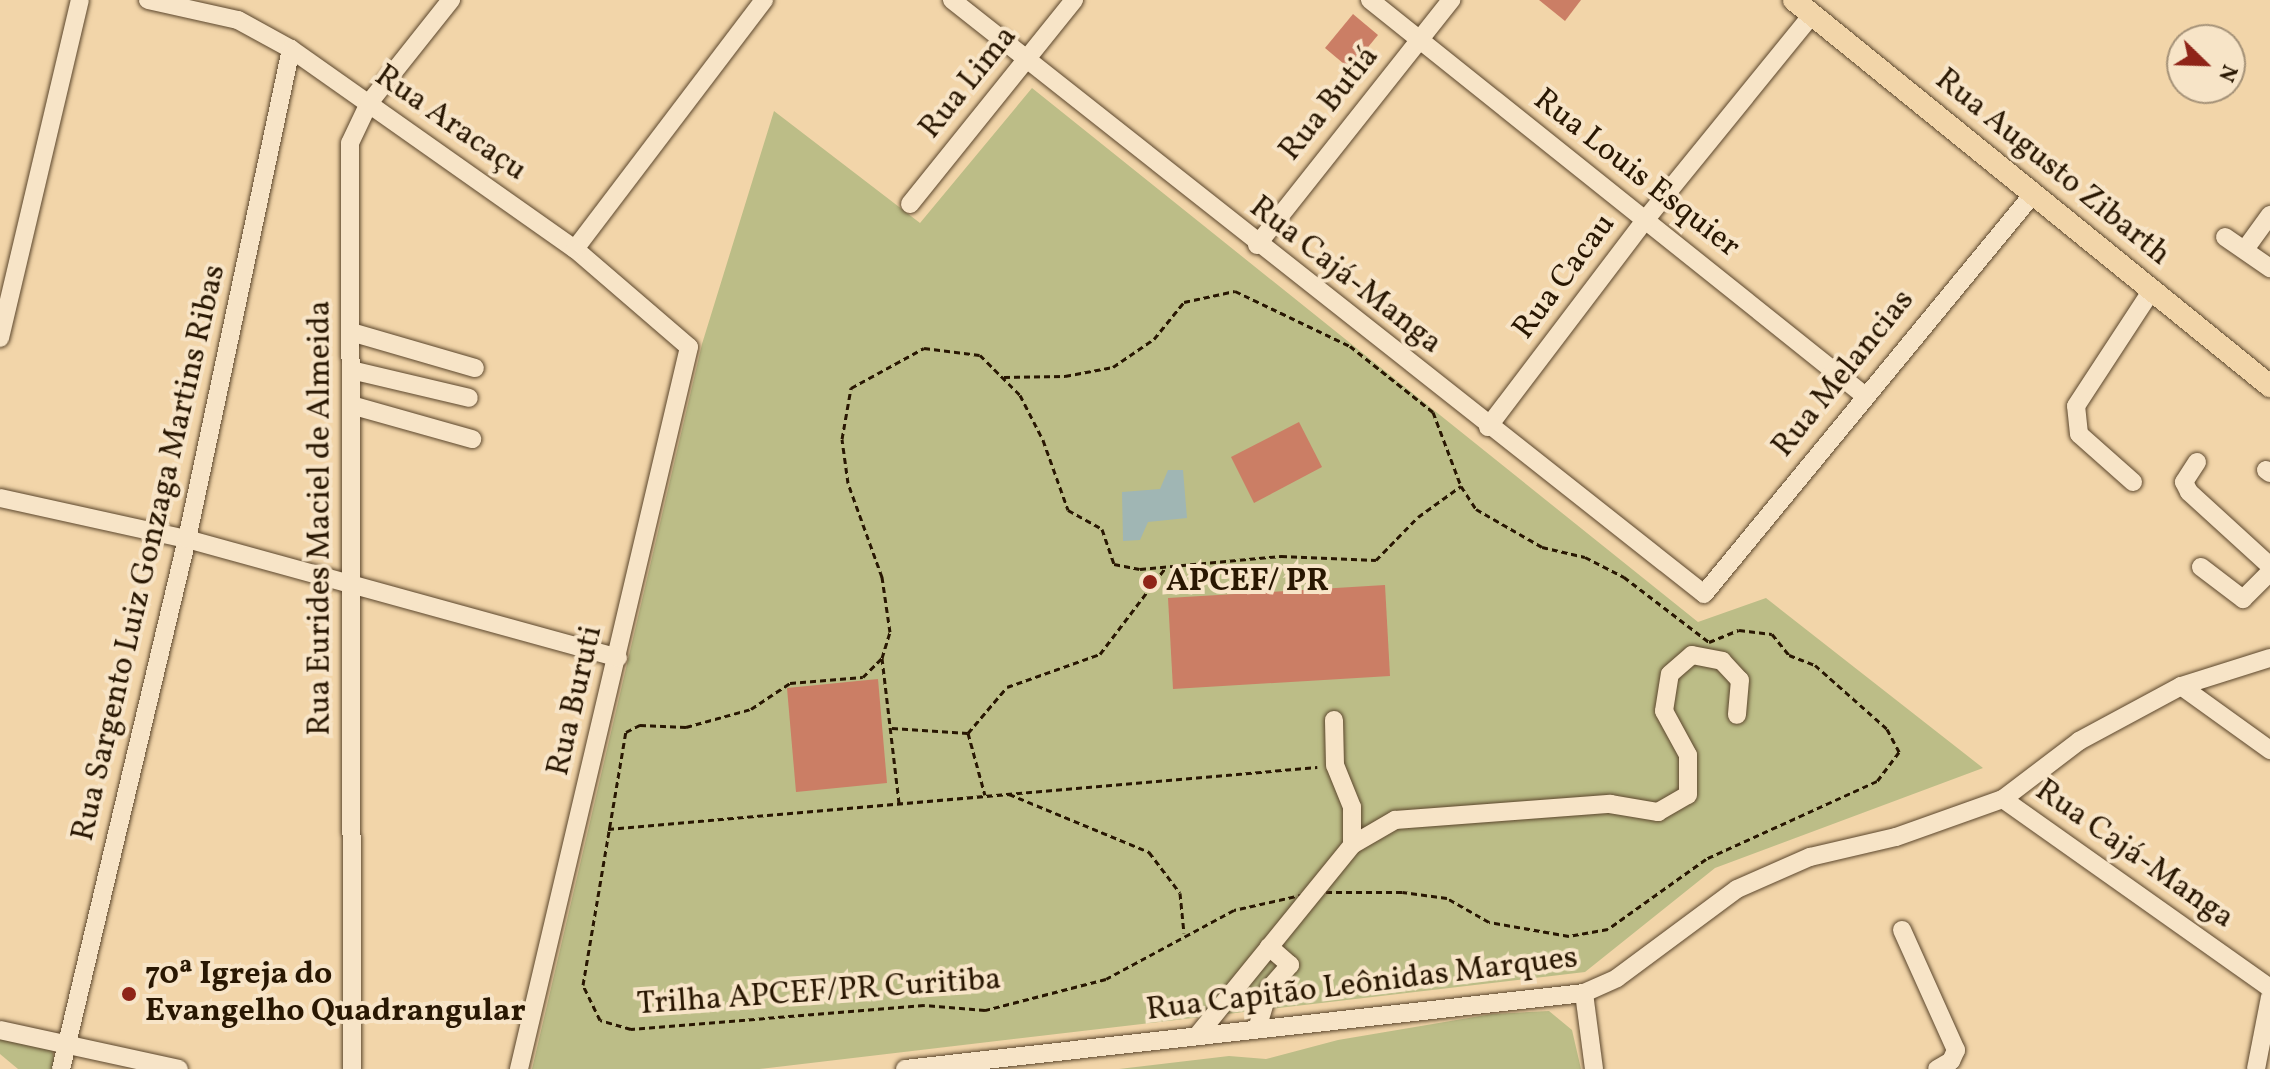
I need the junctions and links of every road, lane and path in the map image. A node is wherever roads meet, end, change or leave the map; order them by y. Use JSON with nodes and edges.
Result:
{"nodes":[{"id":1,"x":80,"y":0,"type":"edge"},
{"id":2,"x":148,"y":0,"type":"edge"},
{"id":3,"x":451,"y":0,"type":"edge"},
{"id":4,"x":764,"y":0,"type":"edge"},
{"id":5,"x":952,"y":0,"type":"edge"},
{"id":6,"x":1074,"y":0,"type":"edge"},
{"id":7,"x":1370,"y":0,"type":"edge"},
{"id":8,"x":1451,"y":0,"type":"edge"},
{"id":9,"x":1794,"y":0,"type":"edge"},
{"id":10,"x":199,"y":4,"type":"edge"},
{"id":11,"x":1812,"y":15,"type":"junction"},
{"id":12,"x":1419,"y":41,"type":"junction"},
{"id":13,"x":291,"y":49,"type":"junction"},
{"id":14,"x":1027,"y":59,"type":"junction"},
{"id":15,"x":369,"y":103,"type":"junction"},
{"id":16,"x":2033,"y":194,"type":"junction"},
{"id":17,"x":910,"y":204,"type":"dead end"},
{"id":18,"x":2270,"y":215,"type":"edge"},
{"id":19,"x":1646,"y":219,"type":"junction"},
{"id":20,"x":2225,"y":237,"type":"dead end"},
{"id":21,"x":1257,"y":245,"type":"junction"},
{"id":22,"x":2246,"y":248,"type":"junction"},
{"id":23,"x":575,"y":249,"type":"junction"},
{"id":24,"x":2270,"y":268,"type":"edge"},
{"id":25,"x":2152,"y":290,"type":"junction"},
{"id":26,"x":351,"y":332,"type":"junction"},
{"id":27,"x":0,"y":338,"type":"edge"},
{"id":28,"x":689,"y":347,"type":"joint"},
{"id":29,"x":475,"y":368,"type":"dead end"},
{"id":30,"x":351,"y":370,"type":"junction"},
{"id":31,"x":1001,"y":377,"type":"junction"},
{"id":32,"x":2270,"y":386,"type":"edge"},
{"id":33,"x":1864,"y":395,"type":"junction"},
{"id":34,"x":469,"y":398,"type":"dead end"},
{"id":35,"x":351,"y":405,"type":"junction"},
{"id":36,"x":1488,"y":427,"type":"junction"},
{"id":37,"x":472,"y":439,"type":"dead end"},
{"id":38,"x":2197,"y":462,"type":"dead end"},
{"id":39,"x":2133,"y":482,"type":"dead end"},
{"id":40,"x":1461,"y":486,"type":"junction"},
{"id":41,"x":0,"y":498,"type":"edge"},
{"id":42,"x":187,"y":539,"type":"junction"},
{"id":43,"x":1166,"y":567,"type":"junction"},
{"id":44,"x":2201,"y":567,"type":"dead end"},
{"id":45,"x":2270,"y":569,"type":"edge"},
{"id":46,"x":351,"y":582,"type":"junction"},
{"id":47,"x":1704,"y":594,"type":"joint"},
{"id":48,"x":618,"y":658,"type":"junction"},
{"id":49,"x":882,"y":658,"type":"junction"},
{"id":50,"x":2270,"y":658,"type":"edge"},
{"id":51,"x":2181,"y":686,"type":"junction"},
{"id":52,"x":1737,"y":715,"type":"dead end"},
{"id":53,"x":1334,"y":720,"type":"dead end"},
{"id":54,"x":890,"y":728,"type":"junction"},
{"id":55,"x":968,"y":733,"type":"junction"},
{"id":56,"x":2270,"y":750,"type":"edge"},
{"id":57,"x":1335,"y":765,"type":"junction"},
{"id":58,"x":1006,"y":793,"type":"junction"},
{"id":59,"x":985,"y":795,"type":"junction"},
{"id":60,"x":2003,"y":799,"type":"junction"},
{"id":61,"x":899,"y":803,"type":"junction"},
{"id":62,"x":608,"y":829,"type":"junction"},
{"id":63,"x":1352,"y":845,"type":"junction"},
{"id":64,"x":1314,"y":892,"type":"junction"},
{"id":65,"x":1902,"y":930,"type":"dead end"},
{"id":66,"x":1184,"y":933,"type":"junction"},
{"id":67,"x":1269,"y":947,"type":"junction"},
{"id":68,"x":1248,"y":971,"type":"junction"},
{"id":69,"x":2270,"y":988,"type":"edge"},
{"id":70,"x":1269,"y":989,"type":"junction"},
{"id":71,"x":1584,"y":993,"type":"junction"},
{"id":72,"x":2270,"y":997,"type":"edge"},
{"id":73,"x":1257,"y":1029,"type":"junction"},
{"id":74,"x":0,"y":1030,"type":"edge"},
{"id":75,"x":1197,"y":1036,"type":"junction"},
{"id":76,"x":68,"y":1044,"type":"junction"},
{"id":77,"x":113,"y":1061,"type":"edge"},
{"id":78,"x":61,"y":1069,"type":"edge"},
{"id":79,"x":179,"y":1069,"type":"edge"},
{"id":80,"x":352,"y":1069,"type":"edge"},
{"id":81,"x":519,"y":1069,"type":"edge"},
{"id":82,"x":905,"y":1069,"type":"edge"},
{"id":83,"x":1594,"y":1069,"type":"edge"},
{"id":84,"x":1937,"y":1069,"type":"edge"},
{"id":85,"x":2256,"y":1069,"type":"edge"}],
"edges":[{"from":1,"to":27,"type":"street"},
{"from":2,"to":10,"type":"street","name":"Rua Aracaçu"},
{"from":3,"to":15,"type":"street","name":"Rua Eurides Maciel de Almeida"},
{"from":4,"to":23,"type":"street"},
{"from":5,"to":14,"type":"street","name":"Rua Cajá-Manga"},
{"from":6,"to":14,"type":"street","name":"Rua Lima"},
{"from":7,"to":12,"type":"street","name":"Rua Louis Esquier"},
{"from":8,"to":12,"type":"street","name":"Rua Butiá"},
{"from":9,"to":11,"type":"main road","name":"Rua Augusto Zibarth"},
{"from":10,"to":13,"type":"street","name":"Rua Aracaçu"},
{"from":11,"to":16,"type":"main road","name":"Rua Augusto Zibarth"},
{"from":11,"to":19,"type":"street","name":"Rua Cacau"},
{"from":12,"to":19,"type":"street","name":"Rua Louis Esquier"},
{"from":12,"to":21,"type":"street","name":"Rua Butiá"},
{"from":13,"to":15,"type":"street","name":"Rua Aracaçu"},
{"from":13,"to":42,"type":"street","name":"Rua Sargento Luiz Gonzaga Martins Ribas"},
{"from":14,"to":17,"type":"street","name":"Rua Lima"},
{"from":14,"to":21,"type":"street","name":"Rua Cajá-Manga"},
{"from":15,"to":23,"type":"street","name":"Rua Aracaçu"},
{"from":15,"to":26,"type":"street","name":"Rua Eurides Maciel de Almeida"},
{"from":16,"to":25,"type":"main road","name":"Rua Augusto Zibarth"},
{"from":16,"to":33,"type":"street","name":"Rua Melancias"},
{"from":18,"to":22,"type":"street"},
{"from":19,"to":33,"type":"street","name":"Rua Louis Esquier"},
{"from":19,"to":36,"type":"street","name":"Rua Cacau"},
{"from":20,"to":22,"type":"street"},
{"from":21,"to":36,"type":"street","name":"Rua Cajá-Manga"},
{"from":22,"to":24,"type":"street"},
{"from":23,"to":28,"type":"street","name":"Rua Aracaçu"},
{"from":25,"to":32,"type":"main road","name":"Rua Augusto Zibarth"},
{"from":25,"to":39,"type":"street"},
{"from":26,"to":29,"type":"street"},
{"from":26,"to":30,"type":"street","name":"Rua Eurides Maciel de Almeida"},
{"from":28,"to":48,"type":"street","name":"Rua Buruti"},
{"from":30,"to":34,"type":"street"},
{"from":30,"to":35,"type":"street","name":"Rua Eurides Maciel de Almeida"},
{"from":31,"to":40,"type":"path","name":"Trilha APCEF/PR Curitiba"},
{"from":31,"to":43,"type":"path"},
{"from":31,"to":49,"type":"path"},
{"from":33,"to":47,"type":"street","name":"Rua Melancias"},
{"from":35,"to":37,"type":"street"},
{"from":35,"to":46,"type":"street","name":"Rua Eurides Maciel de Almeida"},
{"from":36,"to":47,"type":"street","name":"Rua Cajá-Manga"},
{"from":38,"to":45,"type":"street"},
{"from":40,"to":43,"type":"path"},
{"from":40,"to":64,"type":"path","name":"Trilha APCEF/PR Curitiba"},
{"from":41,"to":42,"type":"street"},
{"from":42,"to":46,"type":"street"},
{"from":42,"to":76,"type":"street","name":"Rua Sargento Luiz Gonzaga Martins Ribas"},
{"from":43,"to":55,"type":"path"},
{"from":44,"to":45,"type":"street"},
{"from":46,"to":48,"type":"street"},
{"from":46,"to":80,"type":"street","name":"Rua Eurides Maciel de Almeida"},
{"from":48,"to":81,"type":"street","name":"Rua Buruti"},
{"from":49,"to":54,"type":"path"},
{"from":49,"to":62,"type":"path","name":"Trilha APCEF/PR Curitiba"},
{"from":50,"to":51,"type":"street","name":"Rua Capitão Leônidas Marques"},
{"from":51,"to":56,"type":"street"},
{"from":51,"to":60,"type":"street","name":"Rua Capitão Leônidas Marques"},
{"from":52,"to":63,"type":"street"},
{"from":53,"to":57,"type":"street"},
{"from":54,"to":55,"type":"path"},
{"from":54,"to":61,"type":"path"},
{"from":55,"to":59,"type":"path"},
{"from":57,"to":58,"type":"path"},
{"from":57,"to":63,"type":"street"},
{"from":58,"to":59,"type":"path"},
{"from":58,"to":66,"type":"path"},
{"from":59,"to":61,"type":"path"},
{"from":60,"to":69,"type":"street","name":"Rua Cajá-Manga"},
{"from":60,"to":71,"type":"street","name":"Rua Capitão Leônidas Marques"},
{"from":61,"to":62,"type":"path"},
{"from":62,"to":66,"type":"path","name":"Trilha APCEF/PR Curitiba"},
{"from":63,"to":64,"type":"street"},
{"from":64,"to":66,"type":"path","name":"Trilha APCEF/PR Curitiba"},
{"from":64,"to":67,"type":"street"},
{"from":65,"to":84,"type":"street"},
{"from":67,"to":68,"type":"street"},
{"from":67,"to":70,"type":"street"},
{"from":68,"to":70,"type":"street"},
{"from":68,"to":75,"type":"street"},
{"from":70,"to":73,"type":"street"},
{"from":71,"to":73,"type":"street","name":"Rua Capitão Leônidas Marques"},
{"from":71,"to":83,"type":"street"},
{"from":72,"to":85,"type":"street"},
{"from":73,"to":75,"type":"street","name":"Rua Capitão Leônidas Marques"},
{"from":74,"to":76,"type":"street"},
{"from":75,"to":82,"type":"street","name":"Rua Capitão Leônidas Marques"},
{"from":76,"to":77,"type":"street"},
{"from":76,"to":78,"type":"street","name":"Rua Sargento Luiz Gonzaga Martins Ribas"},
{"from":77,"to":79,"type":"street"}]}
